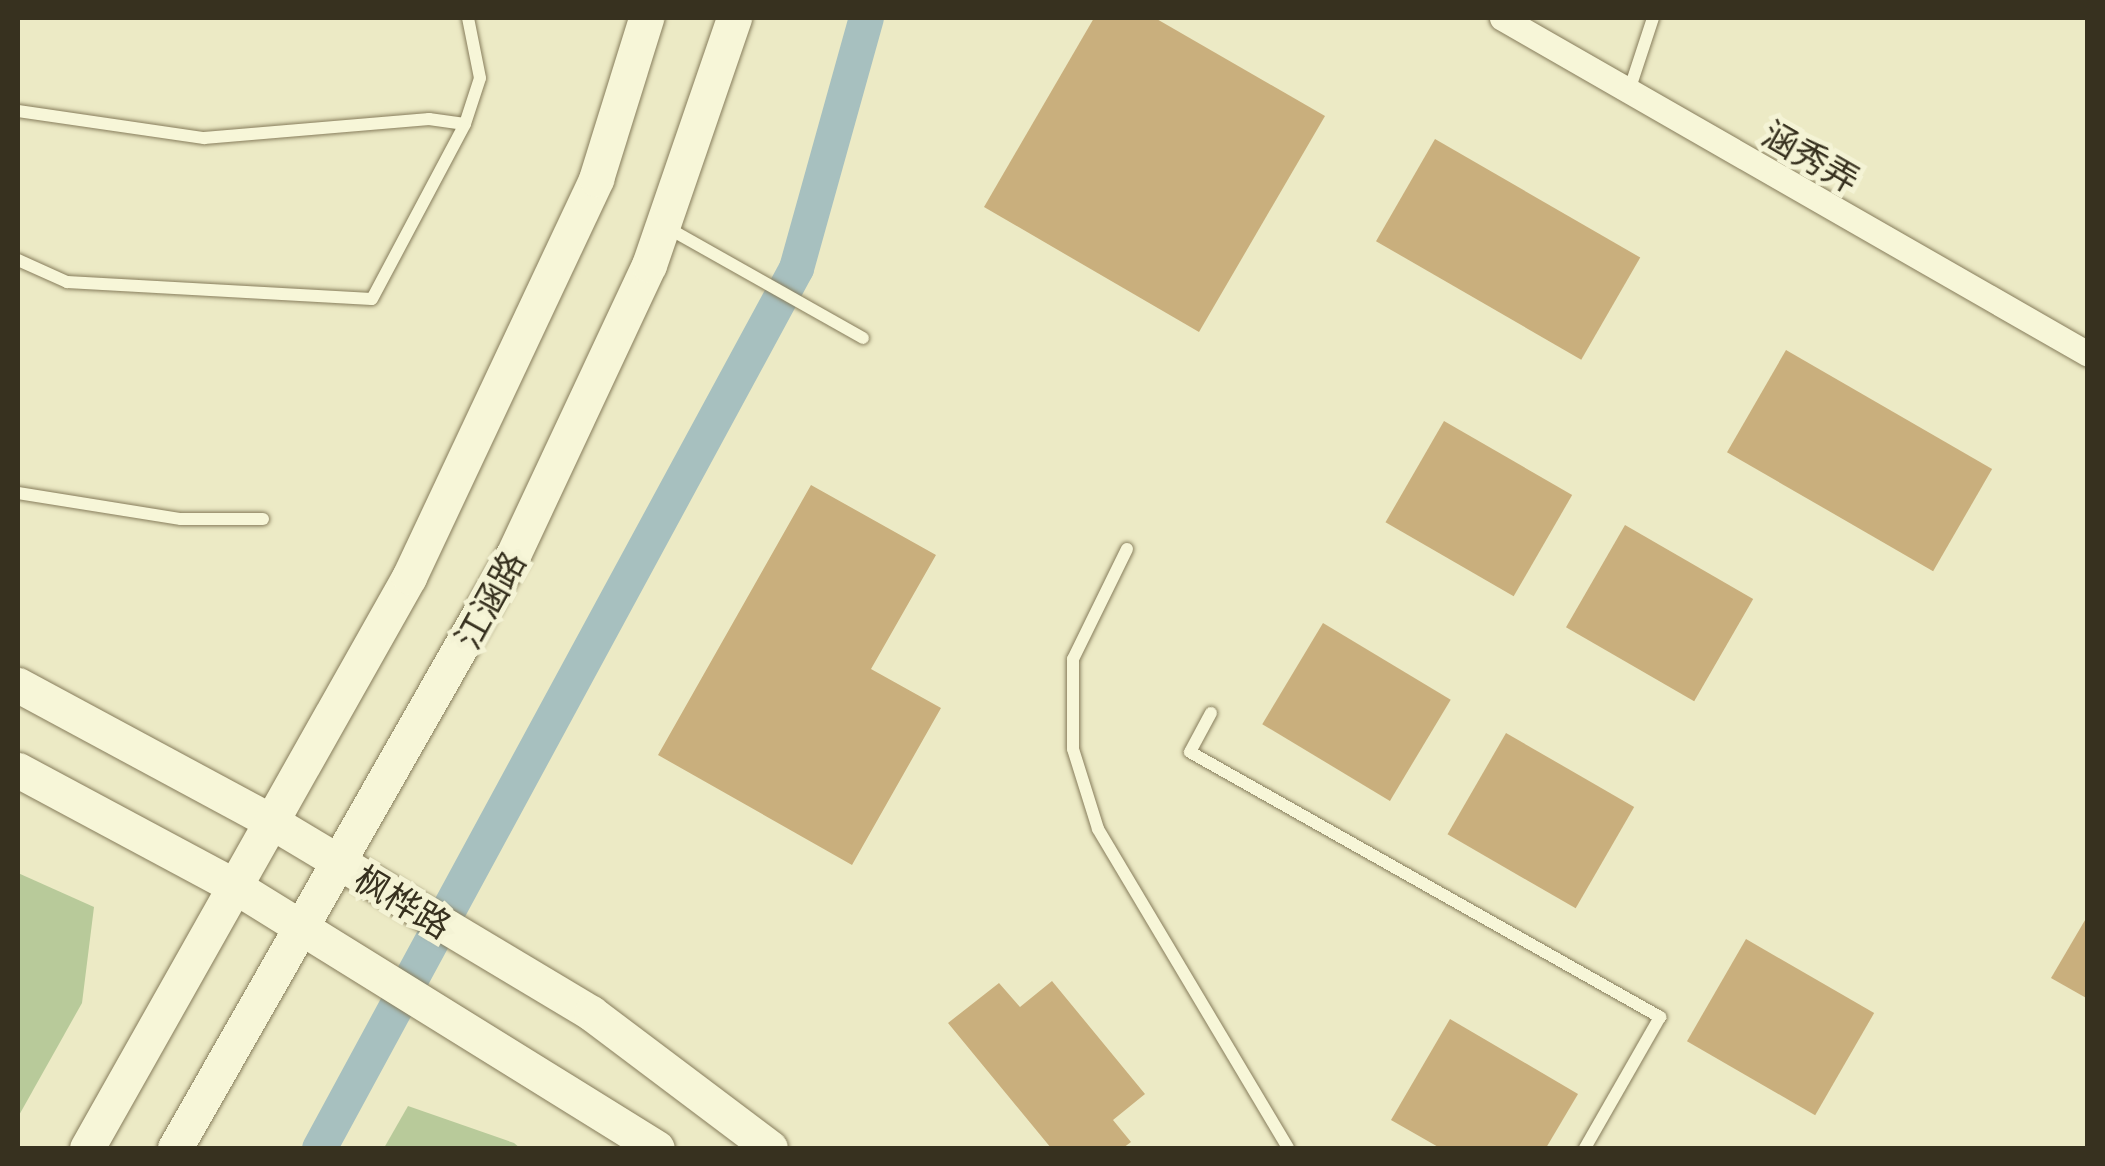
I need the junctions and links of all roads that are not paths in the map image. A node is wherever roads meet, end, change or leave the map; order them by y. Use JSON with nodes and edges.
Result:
{"nodes":[{"id":1,"x":468,"y":18,"type":"edge"},
{"id":2,"x":646,"y":18,"type":"edge"},
{"id":3,"x":734,"y":18,"type":"edge"},
{"id":4,"x":1502,"y":18,"type":"edge"},
{"id":5,"x":1653,"y":18,"type":"edge"},
{"id":6,"x":1630,"y":91,"type":"junction"},
{"id":7,"x":18,"y":111,"type":"edge"},
{"id":8,"x":465,"y":124,"type":"junction"},
{"id":9,"x":664,"y":226,"type":"junction"},
{"id":10,"x":18,"y":260,"type":"edge"},
{"id":11,"x":864,"y":338,"type":"dead end"},
{"id":12,"x":2088,"y":354,"type":"edge"},
{"id":13,"x":18,"y":493,"type":"edge"},
{"id":14,"x":263,"y":519,"type":"dead end"},
{"id":15,"x":1127,"y":549,"type":"dead end"},
{"id":16,"x":18,"y":684,"type":"edge"},
{"id":17,"x":1212,"y":713,"type":"dead end"},
{"id":18,"x":18,"y":770,"type":"edge"},
{"id":19,"x":272,"y":822,"type":"junction"},
{"id":20,"x":340,"y":862,"type":"junction"},
{"id":21,"x":236,"y":887,"type":"junction"},
{"id":22,"x":302,"y":927,"type":"junction"},
{"id":23,"x":87,"y":1148,"type":"edge"},
{"id":24,"x":175,"y":1148,"type":"edge"},
{"id":25,"x":657,"y":1148,"type":"edge"},
{"id":26,"x":770,"y":1148,"type":"edge"},
{"id":27,"x":1288,"y":1148,"type":"edge"},
{"id":28,"x":1586,"y":1148,"type":"edge"}],
"edges":[{"from":1,"to":8,"type":"lane"},
{"from":2,"to":19,"type":"main road"},
{"from":3,"to":9,"type":"main road","name":"江涵路"},
{"from":4,"to":6,"type":"street","name":"涵秀弄"},
{"from":5,"to":6,"type":"lane"},
{"from":6,"to":12,"type":"street","name":"涵秀弄"},
{"from":7,"to":8,"type":"lane"},
{"from":8,"to":10,"type":"lane"},
{"from":9,"to":11,"type":"lane"},
{"from":9,"to":20,"type":"main road","name":"江涵路"},
{"from":13,"to":14,"type":"lane"},
{"from":15,"to":27,"type":"lane"},
{"from":16,"to":19,"type":"main road","name":"枫桦路"},
{"from":17,"to":28,"type":"lane"},
{"from":18,"to":21,"type":"main road"},
{"from":19,"to":20,"type":"main road","name":"枫桦路"},
{"from":19,"to":21,"type":"main road"},
{"from":20,"to":22,"type":"main road","name":"江涵路"},
{"from":20,"to":26,"type":"main road","name":"枫桦路"},
{"from":21,"to":22,"type":"main road"},
{"from":21,"to":23,"type":"main road"},
{"from":22,"to":24,"type":"main road","name":"江涵路"},
{"from":22,"to":25,"type":"main road"}]}
